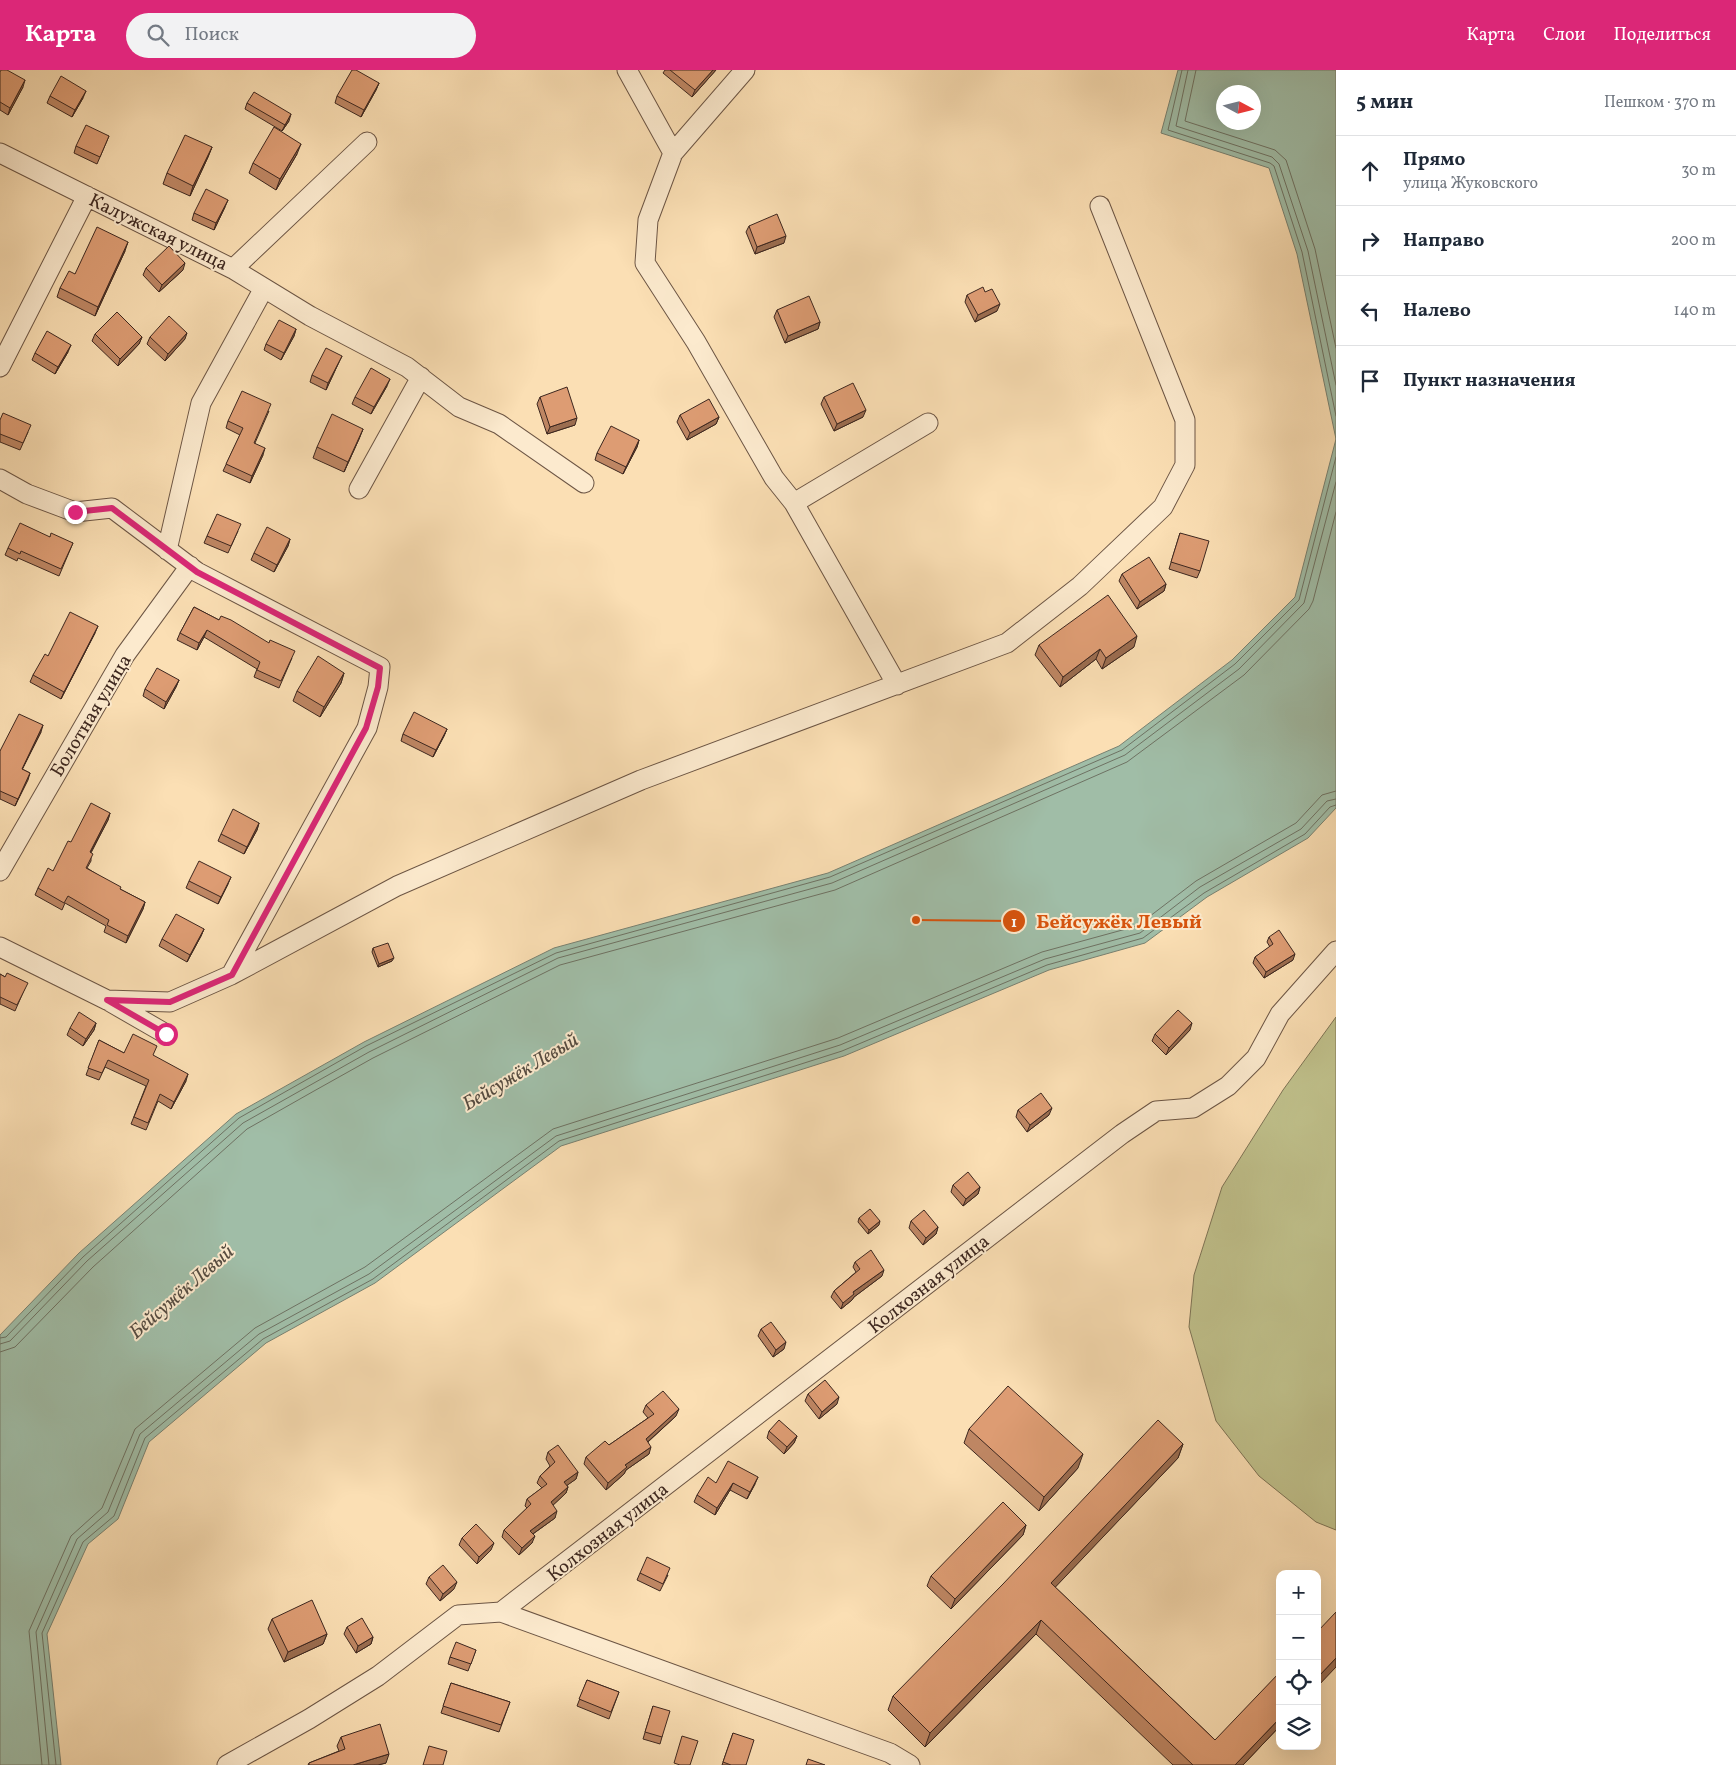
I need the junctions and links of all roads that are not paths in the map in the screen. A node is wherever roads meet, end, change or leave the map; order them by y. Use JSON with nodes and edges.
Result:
{"nodes":[{"id":1,"x":627,"y":70,"type":"edge"},
{"id":2,"x":745,"y":70,"type":"edge"},
{"id":3,"x":367,"y":142,"type":"dead end"},
{"id":4,"x":0,"y":153,"type":"edge"},
{"id":5,"x":673,"y":153,"type":"junction"},
{"id":6,"x":87,"y":196,"type":"junction"},
{"id":7,"x":1100,"y":206,"type":"dead end"},
{"id":8,"x":234,"y":269,"type":"junction"},
{"id":9,"x":264,"y":288,"type":"junction"},
{"id":10,"x":0,"y":367,"type":"edge"},
{"id":11,"x":420,"y":377,"type":"junction"},
{"id":12,"x":928,"y":423,"type":"dead end"},
{"id":13,"x":0,"y":478,"type":"edge"},
{"id":14,"x":584,"y":483,"type":"dead end"},
{"id":15,"x":359,"y":489,"type":"dead end"},
{"id":16,"x":794,"y":503,"type":"junction"},
{"id":17,"x":168,"y":550,"type":"junction"},
{"id":18,"x":190,"y":566,"type":"junction"},
{"id":19,"x":897,"y":685,"type":"junction"},
{"id":20,"x":0,"y":871,"type":"edge"},
{"id":21,"x":0,"y":947,"type":"edge"},
{"id":22,"x":1336,"y":951,"type":"edge"},
{"id":23,"x":232,"y":975,"type":"junction"},
{"id":24,"x":107,"y":1000,"type":"junction"},
{"id":25,"x":166,"y":1034,"type":"dead end"},
{"id":26,"x":501,"y":1612,"type":"junction"},
{"id":27,"x":227,"y":1765,"type":"edge"},
{"id":28,"x":910,"y":1765,"type":"edge"}],
"edges":[{"from":1,"to":5,"type":"street"},
{"from":2,"to":5,"type":"street"},
{"from":3,"to":8,"type":"street","name":"Калужская улица"},
{"from":4,"to":6,"type":"street","name":"Калужская улица"},
{"from":5,"to":16,"type":"street"},
{"from":6,"to":8,"type":"street","name":"Калужская улица"},
{"from":6,"to":10,"type":"street"},
{"from":7,"to":19,"type":"street"},
{"from":8,"to":9,"type":"street"},
{"from":9,"to":11,"type":"street"},
{"from":9,"to":17,"type":"street"},
{"from":11,"to":14,"type":"street"},
{"from":11,"to":15,"type":"street"},
{"from":12,"to":16,"type":"street"},
{"from":13,"to":17,"type":"street"},
{"from":16,"to":19,"type":"street"},
{"from":17,"to":18,"type":"street"},
{"from":18,"to":20,"type":"street","name":"Болотная улица"},
{"from":18,"to":23,"type":"street"},
{"from":19,"to":23,"type":"street"},
{"from":21,"to":24,"type":"street"},
{"from":22,"to":26,"type":"street","name":"Колхозная улица"},
{"from":23,"to":24,"type":"street"},
{"from":24,"to":25,"type":"street"},
{"from":26,"to":27,"type":"street"},
{"from":26,"to":28,"type":"street"}]}
